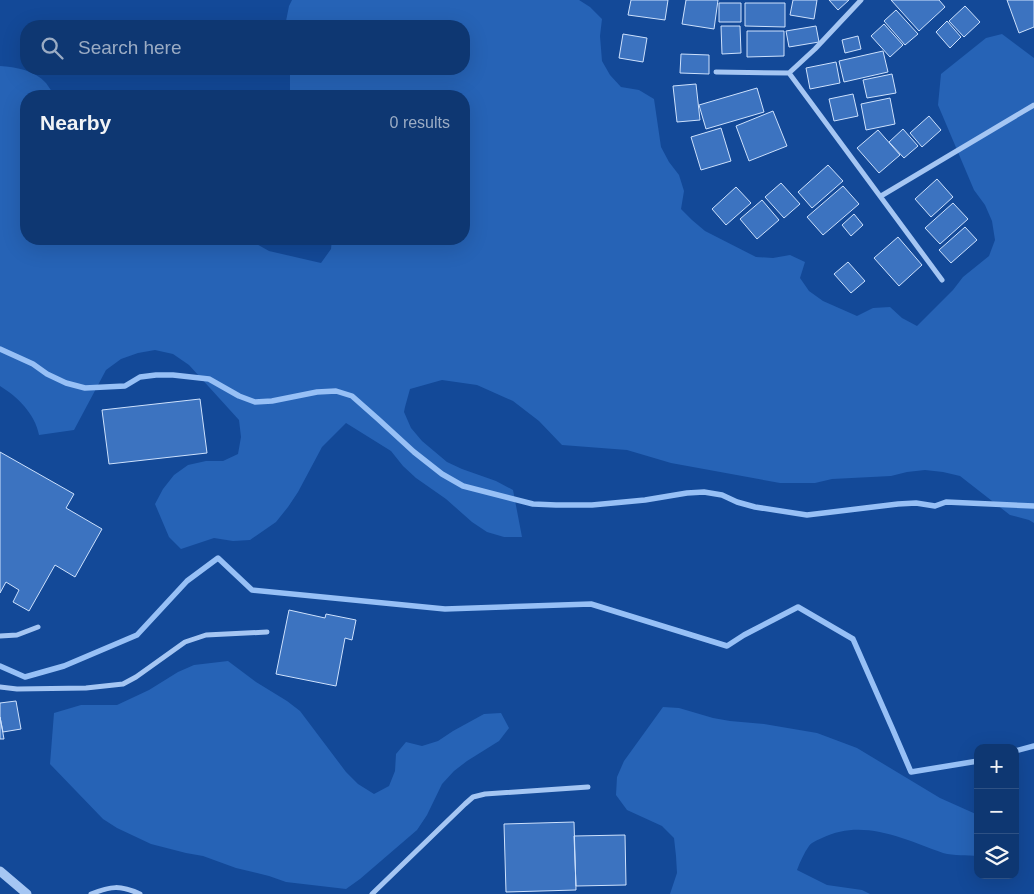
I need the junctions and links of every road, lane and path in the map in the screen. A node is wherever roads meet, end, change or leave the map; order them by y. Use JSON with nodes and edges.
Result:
{"nodes":[{"id":1,"x":861,"y":0,"type":"edge"},
{"id":2,"x":716,"y":72,"type":"dead end"},
{"id":3,"x":789,"y":73,"type":"junction"},
{"id":4,"x":1034,"y":106,"type":"edge"},
{"id":5,"x":881,"y":196,"type":"junction"},
{"id":6,"x":942,"y":280,"type":"dead end"},
{"id":7,"x":38,"y":627,"type":"dead end"},
{"id":8,"x":267,"y":632,"type":"dead end"},
{"id":9,"x":0,"y":636,"type":"edge"},
{"id":10,"x":0,"y":687,"type":"edge"},
{"id":11,"x":588,"y":786,"type":"dead end"},
{"id":12,"x":0,"y":871,"type":"edge"},
{"id":13,"x":27,"y":894,"type":"edge"},
{"id":14,"x":91,"y":894,"type":"edge"},
{"id":15,"x":140,"y":894,"type":"edge"},
{"id":16,"x":372,"y":894,"type":"edge"}],
"edges":[{"from":1,"to":3,"type":"street"},
{"from":2,"to":3,"type":"street"},
{"from":3,"to":5,"type":"street"},
{"from":4,"to":5,"type":"street"},
{"from":5,"to":6,"type":"street"},
{"from":7,"to":9,"type":"street"},
{"from":8,"to":10,"type":"street"},
{"from":11,"to":16,"type":"street"},
{"from":12,"to":13,"type":"street"},
{"from":14,"to":15,"type":"street"}]}
